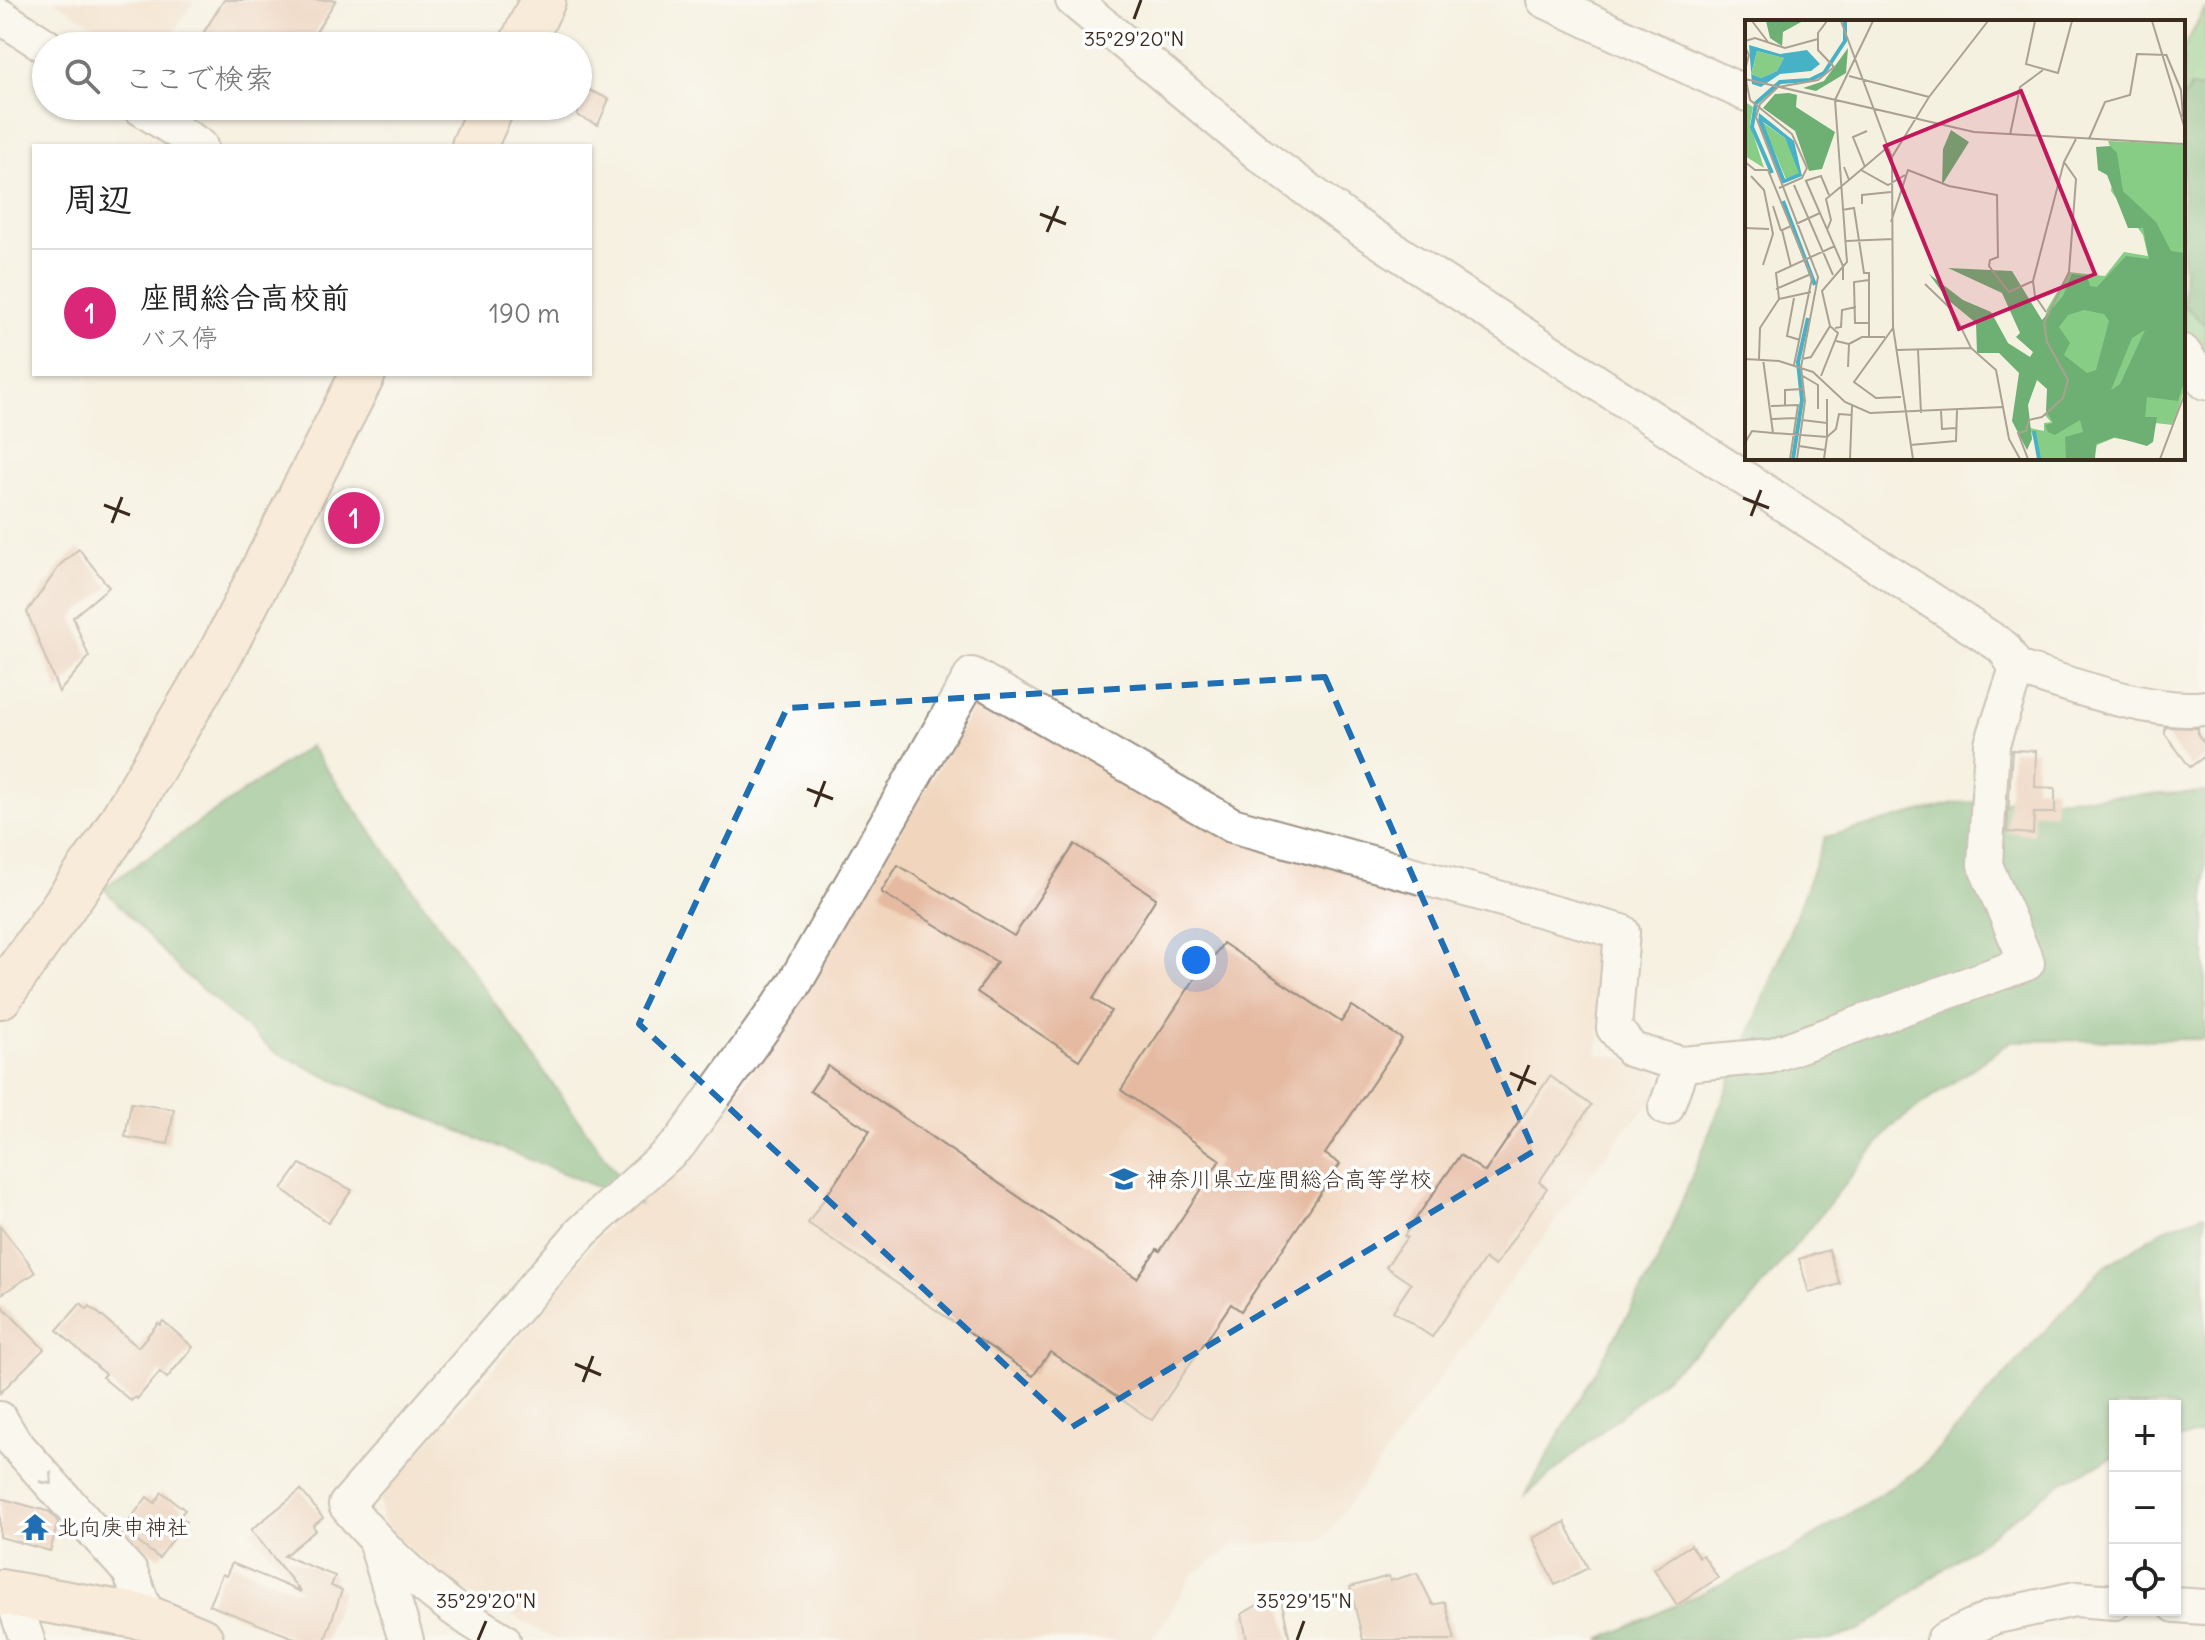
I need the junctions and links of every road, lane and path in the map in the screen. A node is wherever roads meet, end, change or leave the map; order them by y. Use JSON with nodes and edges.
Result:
{"nodes":[{"id":1,"x":543,"y":0,"type":"edge"},
{"id":2,"x":1073,"y":0,"type":"edge"},
{"id":3,"x":1544,"y":0,"type":"edge"},
{"id":4,"x":0,"y":16,"type":"edge"},
{"id":5,"x":528,"y":32,"type":"edge"},
{"id":6,"x":32,"y":37,"type":"edge"},
{"id":7,"x":1745,"y":93,"type":"edge"},
{"id":8,"x":160,"y":120,"type":"edge"},
{"id":9,"x":486,"y":120,"type":"edge"},
{"id":10,"x":197,"y":144,"type":"edge"},
{"id":11,"x":475,"y":144,"type":"edge"},
{"id":12,"x":2185,"y":355,"type":"edge"},
{"id":13,"x":362,"y":376,"type":"edge"},
{"id":14,"x":2205,"y":382,"type":"edge"},
{"id":15,"x":2017,"y":668,"type":"junction"},
{"id":16,"x":2205,"y":708,"type":"edge"},
{"id":17,"x":0,"y":996,"type":"edge"},
{"id":18,"x":1682,"y":1064,"type":"junction"},
{"id":19,"x":1666,"y":1108,"type":"dead end"},
{"id":20,"x":0,"y":1419,"type":"edge"},
{"id":21,"x":376,"y":1542,"type":"junction"},
{"id":22,"x":5,"y":1593,"type":"edge"},
{"id":23,"x":2109,"y":1602,"type":"edge"},
{"id":24,"x":2181,"y":1605,"type":"edge"},
{"id":25,"x":2205,"y":1607,"type":"edge"},
{"id":26,"x":148,"y":1618,"type":"junction"},
{"id":27,"x":27,"y":1640,"type":"edge"},
{"id":28,"x":201,"y":1640,"type":"edge"},
{"id":29,"x":406,"y":1640,"type":"edge"},
{"id":30,"x":503,"y":1640,"type":"edge"},
{"id":31,"x":1944,"y":1640,"type":"edge"}],
"edges":[{"from":1,"to":5,"type":"street"},
{"from":2,"to":15,"type":"street"},
{"from":3,"to":7,"type":"street"},
{"from":4,"to":6,"type":"street"},
{"from":8,"to":10,"type":"street"},
{"from":9,"to":11,"type":"street"},
{"from":12,"to":14,"type":"street"},
{"from":13,"to":17,"type":"street"},
{"from":15,"to":16,"type":"street"},
{"from":15,"to":18,"type":"street"},
{"from":18,"to":19,"type":"street"},
{"from":18,"to":21,"type":"street"},
{"from":20,"to":26,"type":"street","one_way":true},
{"from":21,"to":29,"type":"street"},
{"from":21,"to":30,"type":"street"},
{"from":22,"to":26,"type":"street"},
{"from":22,"to":27,"type":"street"},
{"from":23,"to":31,"type":"street"},
{"from":24,"to":25,"type":"street"},
{"from":26,"to":28,"type":"street"}]}
